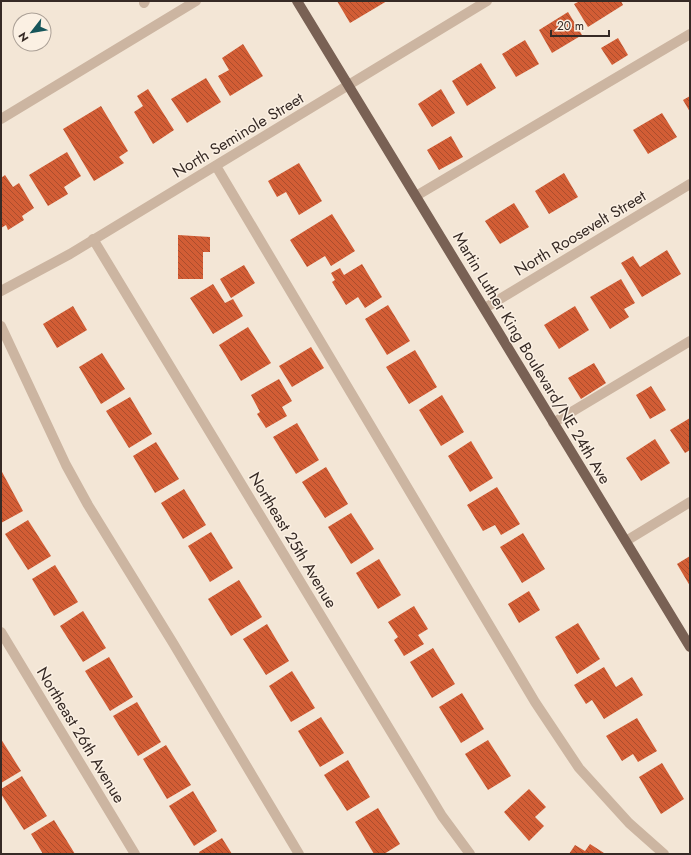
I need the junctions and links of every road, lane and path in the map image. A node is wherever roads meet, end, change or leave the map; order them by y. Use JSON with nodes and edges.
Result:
{"nodes":[{"id":1,"x":196,"y":1,"type":"edge"},
{"id":2,"x":297,"y":1,"type":"edge"},
{"id":3,"x":487,"y":1,"type":"edge"},
{"id":4,"x":690,"y":34,"type":"edge"},
{"id":5,"x":349,"y":86,"type":"junction"},
{"id":6,"x":1,"y":119,"type":"edge"},
{"id":7,"x":216,"y":166,"type":"junction"},
{"id":8,"x":690,"y":184,"type":"edge"},
{"id":9,"x":416,"y":196,"type":"junction"},
{"id":10,"x":93,"y":239,"type":"junction"},
{"id":11,"x":1,"y":291,"type":"edge"},
{"id":12,"x":485,"y":308,"type":"junction"},
{"id":13,"x":1,"y":326,"type":"edge"},
{"id":14,"x":690,"y":341,"type":"edge"},
{"id":15,"x":553,"y":423,"type":"junction"},
{"id":16,"x":690,"y":502,"type":"edge"},
{"id":17,"x":626,"y":541,"type":"junction"},
{"id":18,"x":1,"y":632,"type":"edge"},
{"id":19,"x":690,"y":647,"type":"edge"},
{"id":20,"x":135,"y":854,"type":"edge"},
{"id":21,"x":298,"y":854,"type":"edge"},
{"id":22,"x":470,"y":854,"type":"edge"},
{"id":23,"x":664,"y":854,"type":"edge"}],
"edges":[{"from":1,"to":6,"type":"street"},
{"from":2,"to":5,"type":"main road","name":"Martin Luther King Boulevard/NE 24th Ave"},
{"from":3,"to":5,"type":"street","name":"North Seminole Street"},
{"from":4,"to":9,"type":"street"},
{"from":5,"to":7,"type":"street","name":"North Seminole Street"},
{"from":5,"to":9,"type":"main road","name":"Martin Luther King Boulevard/NE 24th Ave"},
{"from":7,"to":10,"type":"street","name":"North Seminole Street"},
{"from":7,"to":23,"type":"street"},
{"from":8,"to":12,"type":"street","name":"North Roosevelt Street"},
{"from":9,"to":12,"type":"main road","name":"Martin Luther King Boulevard/NE 24th Ave"},
{"from":10,"to":11,"type":"street","name":"North Seminole Street"},
{"from":10,"to":22,"type":"street","name":"Northeast 25th Avenue"},
{"from":12,"to":15,"type":"main road","name":"Martin Luther King Boulevard/NE 24th Ave"},
{"from":13,"to":21,"type":"street"},
{"from":14,"to":15,"type":"street"},
{"from":15,"to":17,"type":"main road","name":"Martin Luther King Boulevard/NE 24th Ave"},
{"from":16,"to":17,"type":"street"},
{"from":17,"to":19,"type":"main road","name":"Martin Luther King Boulevard/NE 24th Ave"},
{"from":18,"to":20,"type":"street","name":"Northeast 26th Avenue"}]}
